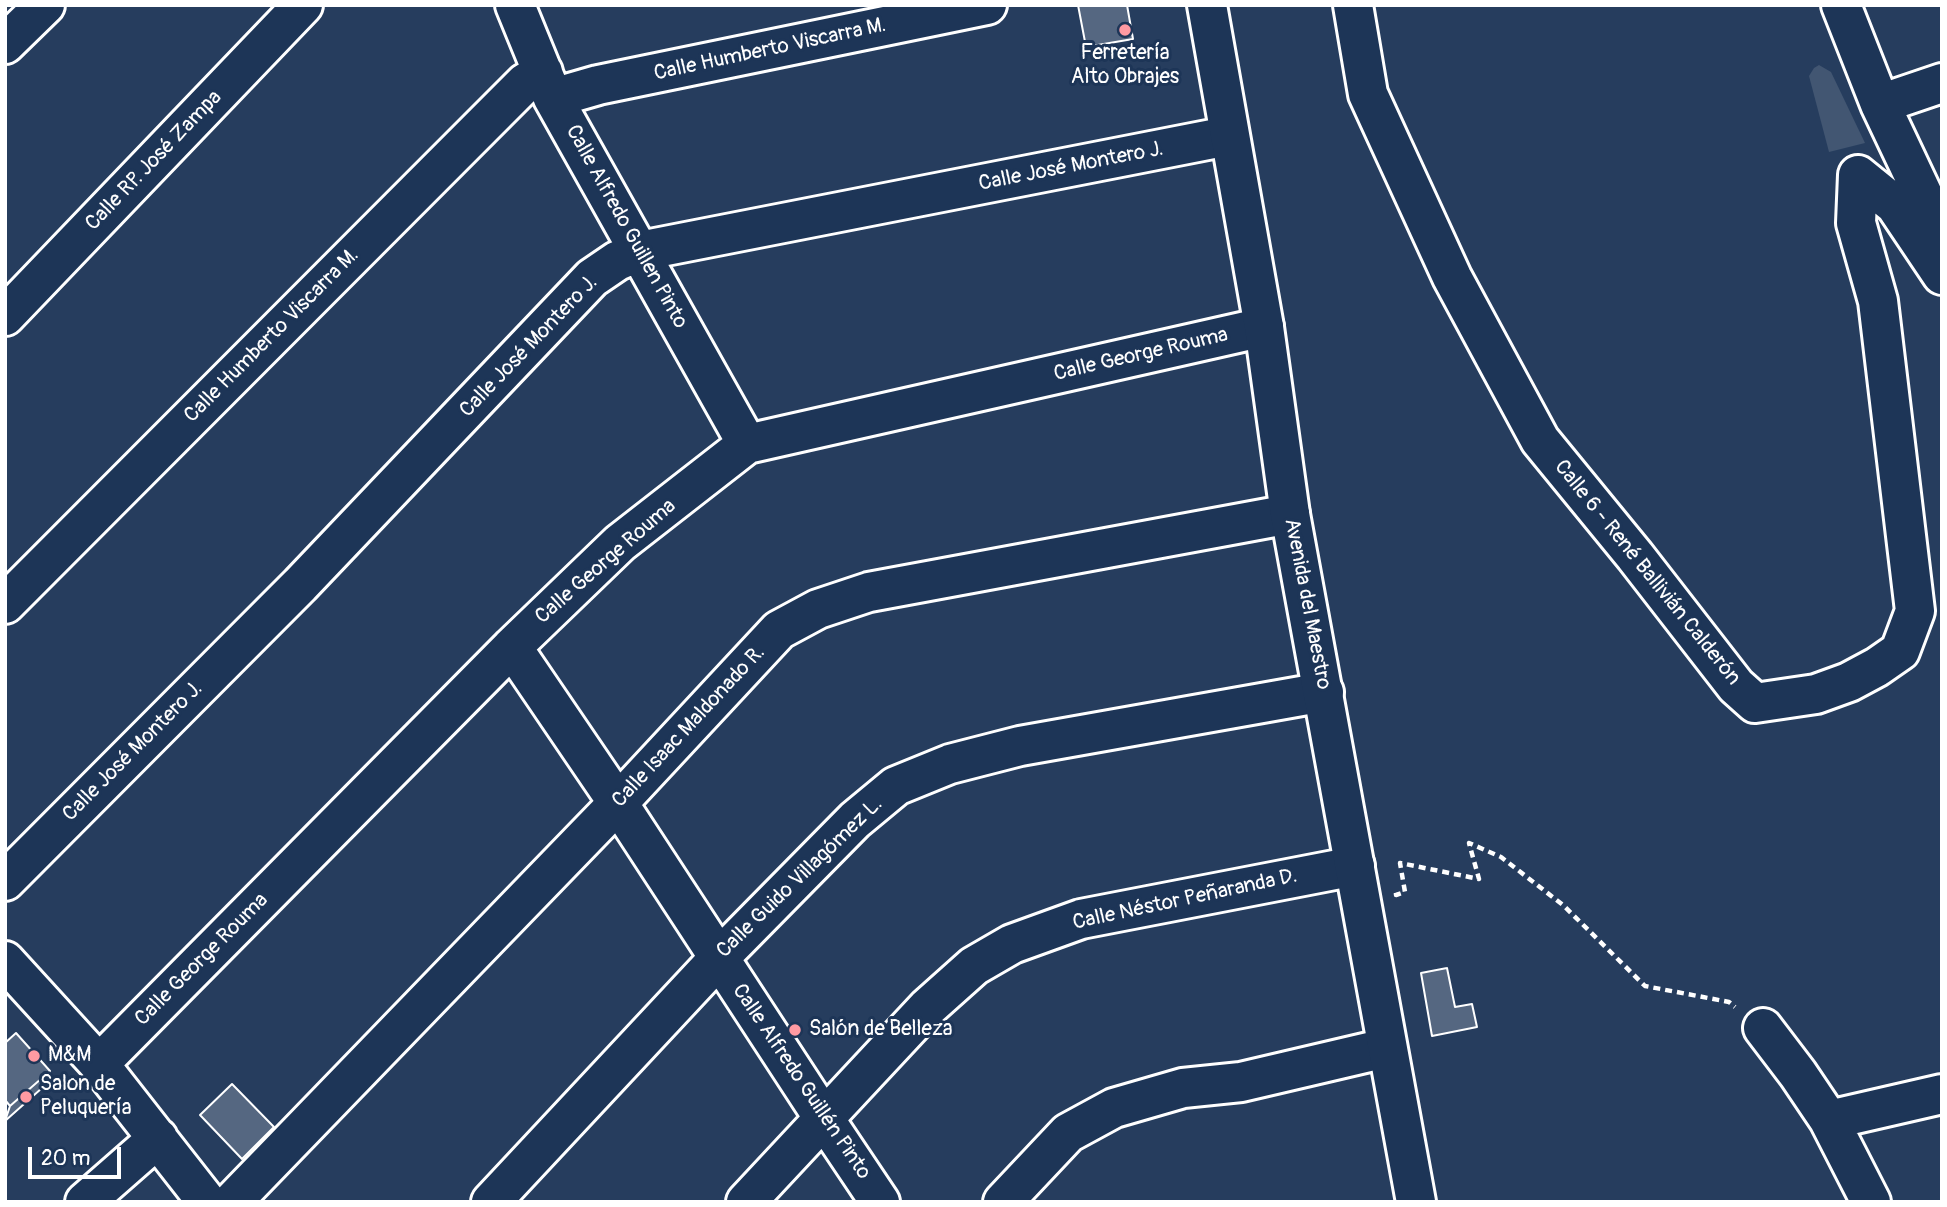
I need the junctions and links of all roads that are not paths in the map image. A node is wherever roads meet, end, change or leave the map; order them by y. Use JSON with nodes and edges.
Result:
{"nodes":[{"id":1,"x":45,"y":5,"type":"edge"},
{"id":2,"x":303,"y":5,"type":"edge"},
{"id":3,"x":515,"y":5,"type":"edge"},
{"id":4,"x":987,"y":5,"type":"edge"},
{"id":5,"x":1207,"y":5,"type":"edge"},
{"id":6,"x":1353,"y":5,"type":"edge"},
{"id":7,"x":1841,"y":5,"type":"edge"},
{"id":8,"x":5,"y":44,"type":"edge"},
{"id":9,"x":1942,"y":83,"type":"edge"},
{"id":10,"x":548,"y":85,"type":"junction"},
{"id":11,"x":1880,"y":104,"type":"junction"},
{"id":12,"x":1228,"y":136,"type":"junction"},
{"id":13,"x":640,"y":251,"type":"junction"},
{"id":14,"x":1940,"y":253,"type":"edge"},
{"id":15,"x":5,"y":316,"type":"edge"},
{"id":16,"x":1264,"y":327,"type":"junction"},
{"id":17,"x":747,"y":444,"type":"junction"},
{"id":18,"x":1290,"y":514,"type":"junction"},
{"id":19,"x":5,"y":604,"type":"edge"},
{"id":20,"x":512,"y":647,"type":"junction"},
{"id":21,"x":1324,"y":692,"type":"junction"},
{"id":22,"x":618,"y":803,"type":"junction"},
{"id":23,"x":1355,"y":866,"type":"junction"},
{"id":24,"x":5,"y":881,"type":"edge"},
{"id":25,"x":719,"y":958,"type":"junction"},
{"id":26,"x":13,"y":986,"type":"edge"},
{"id":27,"x":1763,"y":1028,"type":"road end"},
{"id":28,"x":1386,"y":1048,"type":"junction"},
{"id":29,"x":99,"y":1064,"type":"junction"},
{"id":30,"x":1942,"y":1094,"type":"edge"},
{"id":31,"x":825,"y":1120,"type":"junction"},
{"id":32,"x":1829,"y":1120,"type":"junction"},
{"id":33,"x":158,"y":1138,"type":"junction"},
{"id":34,"x":85,"y":1202,"type":"edge"},
{"id":35,"x":207,"y":1202,"type":"edge"},
{"id":36,"x":232,"y":1202,"type":"edge"},
{"id":37,"x":491,"y":1202,"type":"edge"},
{"id":38,"x":746,"y":1202,"type":"edge"},
{"id":39,"x":880,"y":1202,"type":"edge"},
{"id":40,"x":1003,"y":1202,"type":"edge"},
{"id":41,"x":1416,"y":1202,"type":"edge"},
{"id":42,"x":1871,"y":1202,"type":"edge"}],
"edges":[{"from":1,"to":8,"type":"street"},
{"from":2,"to":15,"type":"street","name":"Calle RP. José Zampa"},
{"from":3,"to":10,"type":"street","name":"Calle Alfredo Guillen Pinto"},
{"from":4,"to":10,"type":"street","name":"Calle Humberto Viscarra M."},
{"from":5,"to":12,"type":"street","name":"Avenida del Maestro"},
{"from":6,"to":14,"type":"street","name":"Calle 6 - René Ballivián Calderón"},
{"from":7,"to":11,"type":"street"},
{"from":9,"to":11,"type":"street"},
{"from":10,"to":13,"type":"street","name":"Calle Alfredo Guillen Pinto"},
{"from":10,"to":19,"type":"street","name":"Calle Humberto Viscarra M."},
{"from":11,"to":14,"type":"street"},
{"from":12,"to":13,"type":"street","name":"Calle José Montero J."},
{"from":12,"to":16,"type":"street","name":"Avenida del Maestro"},
{"from":13,"to":17,"type":"street","name":"Calle Alfredo Guillen Pinto"},
{"from":13,"to":24,"type":"street","name":"Calle José Montero J."},
{"from":16,"to":17,"type":"street","name":"Calle George Rouma"},
{"from":16,"to":18,"type":"street","name":"Avenida del Maestro"},
{"from":17,"to":20,"type":"street","name":"Calle George Rouma"},
{"from":18,"to":21,"type":"street","name":"Avenida del Maestro"},
{"from":18,"to":22,"type":"street","name":"Calle Isaac Maldonado R."},
{"from":20,"to":22,"type":"street","name":"Calle Alfredo Guillén Pinto"},
{"from":20,"to":29,"type":"street","name":"Calle George Rouma"},
{"from":21,"to":23,"type":"street","name":"Avenida del Maestro"},
{"from":21,"to":25,"type":"street","name":"Calle Guido Villagómez L."},
{"from":22,"to":25,"type":"street","name":"Calle Alfredo Guillén Pinto"},
{"from":22,"to":36,"type":"street","name":"Calle Isaac Maldonado R."},
{"from":23,"to":28,"type":"street","name":"Avenida del Maestro"},
{"from":23,"to":31,"type":"street","name":"Calle Néstor Peñaranda D."},
{"from":25,"to":31,"type":"street","name":"Calle Alfredo Guillén Pinto"},
{"from":25,"to":37,"type":"street","name":"Calle Guido Villagómez L."},
{"from":26,"to":29,"type":"street"},
{"from":27,"to":32,"type":"street"},
{"from":28,"to":40,"type":"street"},
{"from":28,"to":41,"type":"street","name":"Avenida del Maestro"},
{"from":29,"to":33,"type":"street"},
{"from":30,"to":32,"type":"street"},
{"from":31,"to":38,"type":"street","name":"Calle Néstor Peñaranda D."},
{"from":31,"to":39,"type":"street","name":"Calle Alfredo Guillén Pinto"},
{"from":32,"to":42,"type":"street"},
{"from":33,"to":34,"type":"street"},
{"from":33,"to":35,"type":"street"}]}
